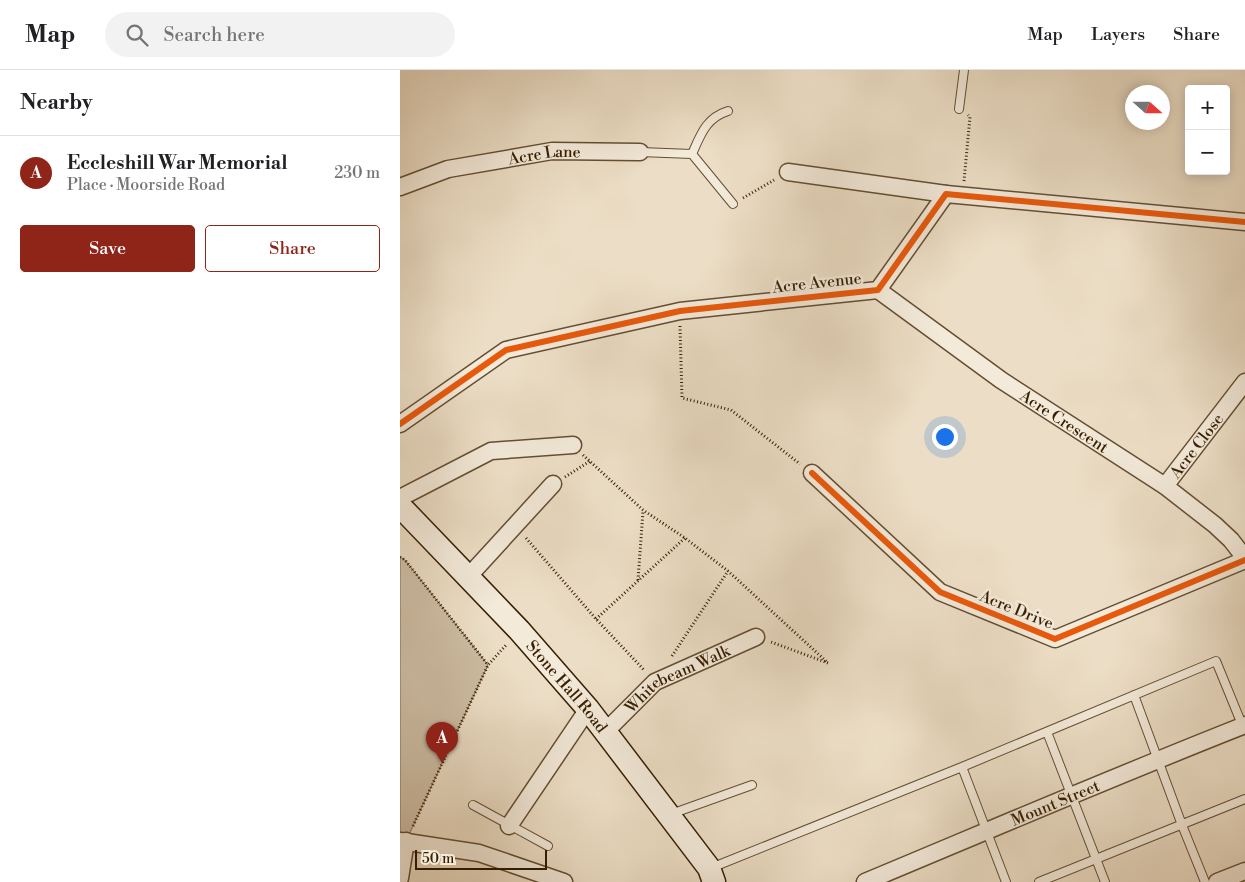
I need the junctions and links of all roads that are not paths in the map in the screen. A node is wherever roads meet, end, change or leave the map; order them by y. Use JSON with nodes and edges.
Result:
{"nodes":[{"id":1,"x":964,"y":70,"type":"edge"},
{"id":2,"x":959,"y":109,"type":"road end"},
{"id":3,"x":728,"y":110,"type":"dead end"},
{"id":4,"x":640,"y":152,"type":"joint"},
{"id":5,"x":692,"y":154,"type":"junction"},
{"id":6,"x":788,"y":172,"type":"road end"},
{"id":7,"x":400,"y":187,"type":"edge"},
{"id":8,"x":946,"y":194,"type":"junction"},
{"id":9,"x":733,"y":204,"type":"road end"},
{"id":10,"x":1245,"y":222,"type":"edge"},
{"id":11,"x":878,"y":290,"type":"junction"},
{"id":12,"x":1245,"y":382,"type":"edge"},
{"id":13,"x":400,"y":424,"type":"edge"},
{"id":14,"x":573,"y":445,"type":"road end"},
{"id":15,"x":812,"y":473,"type":"road end"},
{"id":16,"x":553,"y":484,"type":"road end"},
{"id":17,"x":1165,"y":486,"type":"junction"},
{"id":18,"x":400,"y":498,"type":"edge"},
{"id":19,"x":400,"y":506,"type":"edge"},
{"id":20,"x":1245,"y":559,"type":"edge"},
{"id":21,"x":468,"y":577,"type":"junction"},
{"id":22,"x":756,"y":637,"type":"road end"},
{"id":23,"x":1134,"y":695,"type":"junction"},
{"id":24,"x":588,"y":709,"type":"junction"},
{"id":25,"x":1244,"y":727,"type":"edge"},
{"id":26,"x":606,"y":731,"type":"junction"},
{"id":27,"x":1048,"y":732,"type":"junction"},
{"id":28,"x":1157,"y":759,"type":"junction"},
{"id":29,"x":962,"y":767,"type":"junction"},
{"id":30,"x":752,"y":785,"type":"dead end"},
{"id":31,"x":1072,"y":796,"type":"junction"},
{"id":32,"x":1245,"y":799,"type":"edge"},
{"id":33,"x":473,"y":805,"type":"dead end"},
{"id":34,"x":669,"y":814,"type":"junction"},
{"id":35,"x":1182,"y":825,"type":"junction"},
{"id":36,"x":509,"y":826,"type":"junction"},
{"id":37,"x":987,"y":832,"type":"junction"},
{"id":38,"x":403,"y":841,"type":"edge"},
{"id":39,"x":548,"y":846,"type":"dead end"},
{"id":40,"x":1096,"y":858,"type":"junction"},
{"id":41,"x":1245,"y":871,"type":"edge"},
{"id":42,"x":712,"y":875,"type":"edge"},
{"id":43,"x":400,"y":878,"type":"edge"},
{"id":44,"x":564,"y":882,"type":"edge"},
{"id":45,"x":865,"y":882,"type":"edge"},
{"id":46,"x":1006,"y":882,"type":"edge"},
{"id":47,"x":1039,"y":882,"type":"edge"},
{"id":48,"x":1105,"y":882,"type":"edge"},
{"id":49,"x":1205,"y":882,"type":"edge"},
{"id":50,"x":1217,"y":882,"type":"edge"}],
"edges":[{"from":1,"to":2,"type":"lane"},
{"from":3,"to":5,"type":"lane"},
{"from":4,"to":5,"type":"lane","name":"Acre Lane"},
{"from":4,"to":7,"type":"street","name":"Acre Lane"},
{"from":5,"to":9,"type":"lane"},
{"from":6,"to":8,"type":"street"},
{"from":8,"to":10,"type":"street"},
{"from":8,"to":11,"type":"street","name":"Acre Avenue"},
{"from":11,"to":13,"type":"street","name":"Acre Avenue"},
{"from":11,"to":17,"type":"street","name":"Acre Crescent"},
{"from":12,"to":17,"type":"street","name":"Acre Close"},
{"from":14,"to":18,"type":"street"},
{"from":15,"to":20,"type":"street","name":"Acre Drive"},
{"from":16,"to":21,"type":"street"},
{"from":17,"to":20,"type":"street","name":"Acre Crescent"},
{"from":19,"to":21,"type":"street","name":"Stone Hall Road"},
{"from":21,"to":24,"type":"street","name":"Stone Hall Road"},
{"from":22,"to":26,"type":"street","name":"Whitebeam Walk"},
{"from":23,"to":25,"type":"lane"},
{"from":23,"to":27,"type":"lane"},
{"from":23,"to":28,"type":"lane"},
{"from":24,"to":26,"type":"street","name":"Stone Hall Road"},
{"from":24,"to":36,"type":"street"},
{"from":25,"to":28,"type":"street","name":"Mount Street"},
{"from":26,"to":34,"type":"street","name":"Stone Hall Road"},
{"from":27,"to":29,"type":"lane"},
{"from":27,"to":31,"type":"lane"},
{"from":28,"to":31,"type":"street","name":"Mount Street"},
{"from":28,"to":35,"type":"lane"},
{"from":29,"to":37,"type":"lane"},
{"from":29,"to":42,"type":"lane"},
{"from":30,"to":34,"type":"lane"},
{"from":31,"to":37,"type":"street","name":"Mount Street"},
{"from":31,"to":40,"type":"lane"},
{"from":32,"to":35,"type":"lane"},
{"from":33,"to":36,"type":"lane"},
{"from":34,"to":42,"type":"street","name":"Stone Hall Road"},
{"from":35,"to":40,"type":"lane"},
{"from":35,"to":49,"type":"lane"},
{"from":36,"to":39,"type":"lane"},
{"from":37,"to":45,"type":"street","name":"Mount Street"},
{"from":37,"to":46,"type":"lane"},
{"from":38,"to":43,"type":"street"},
{"from":38,"to":44,"type":"street"},
{"from":40,"to":47,"type":"lane"},
{"from":40,"to":48,"type":"lane"},
{"from":41,"to":50,"type":"street"}]}
